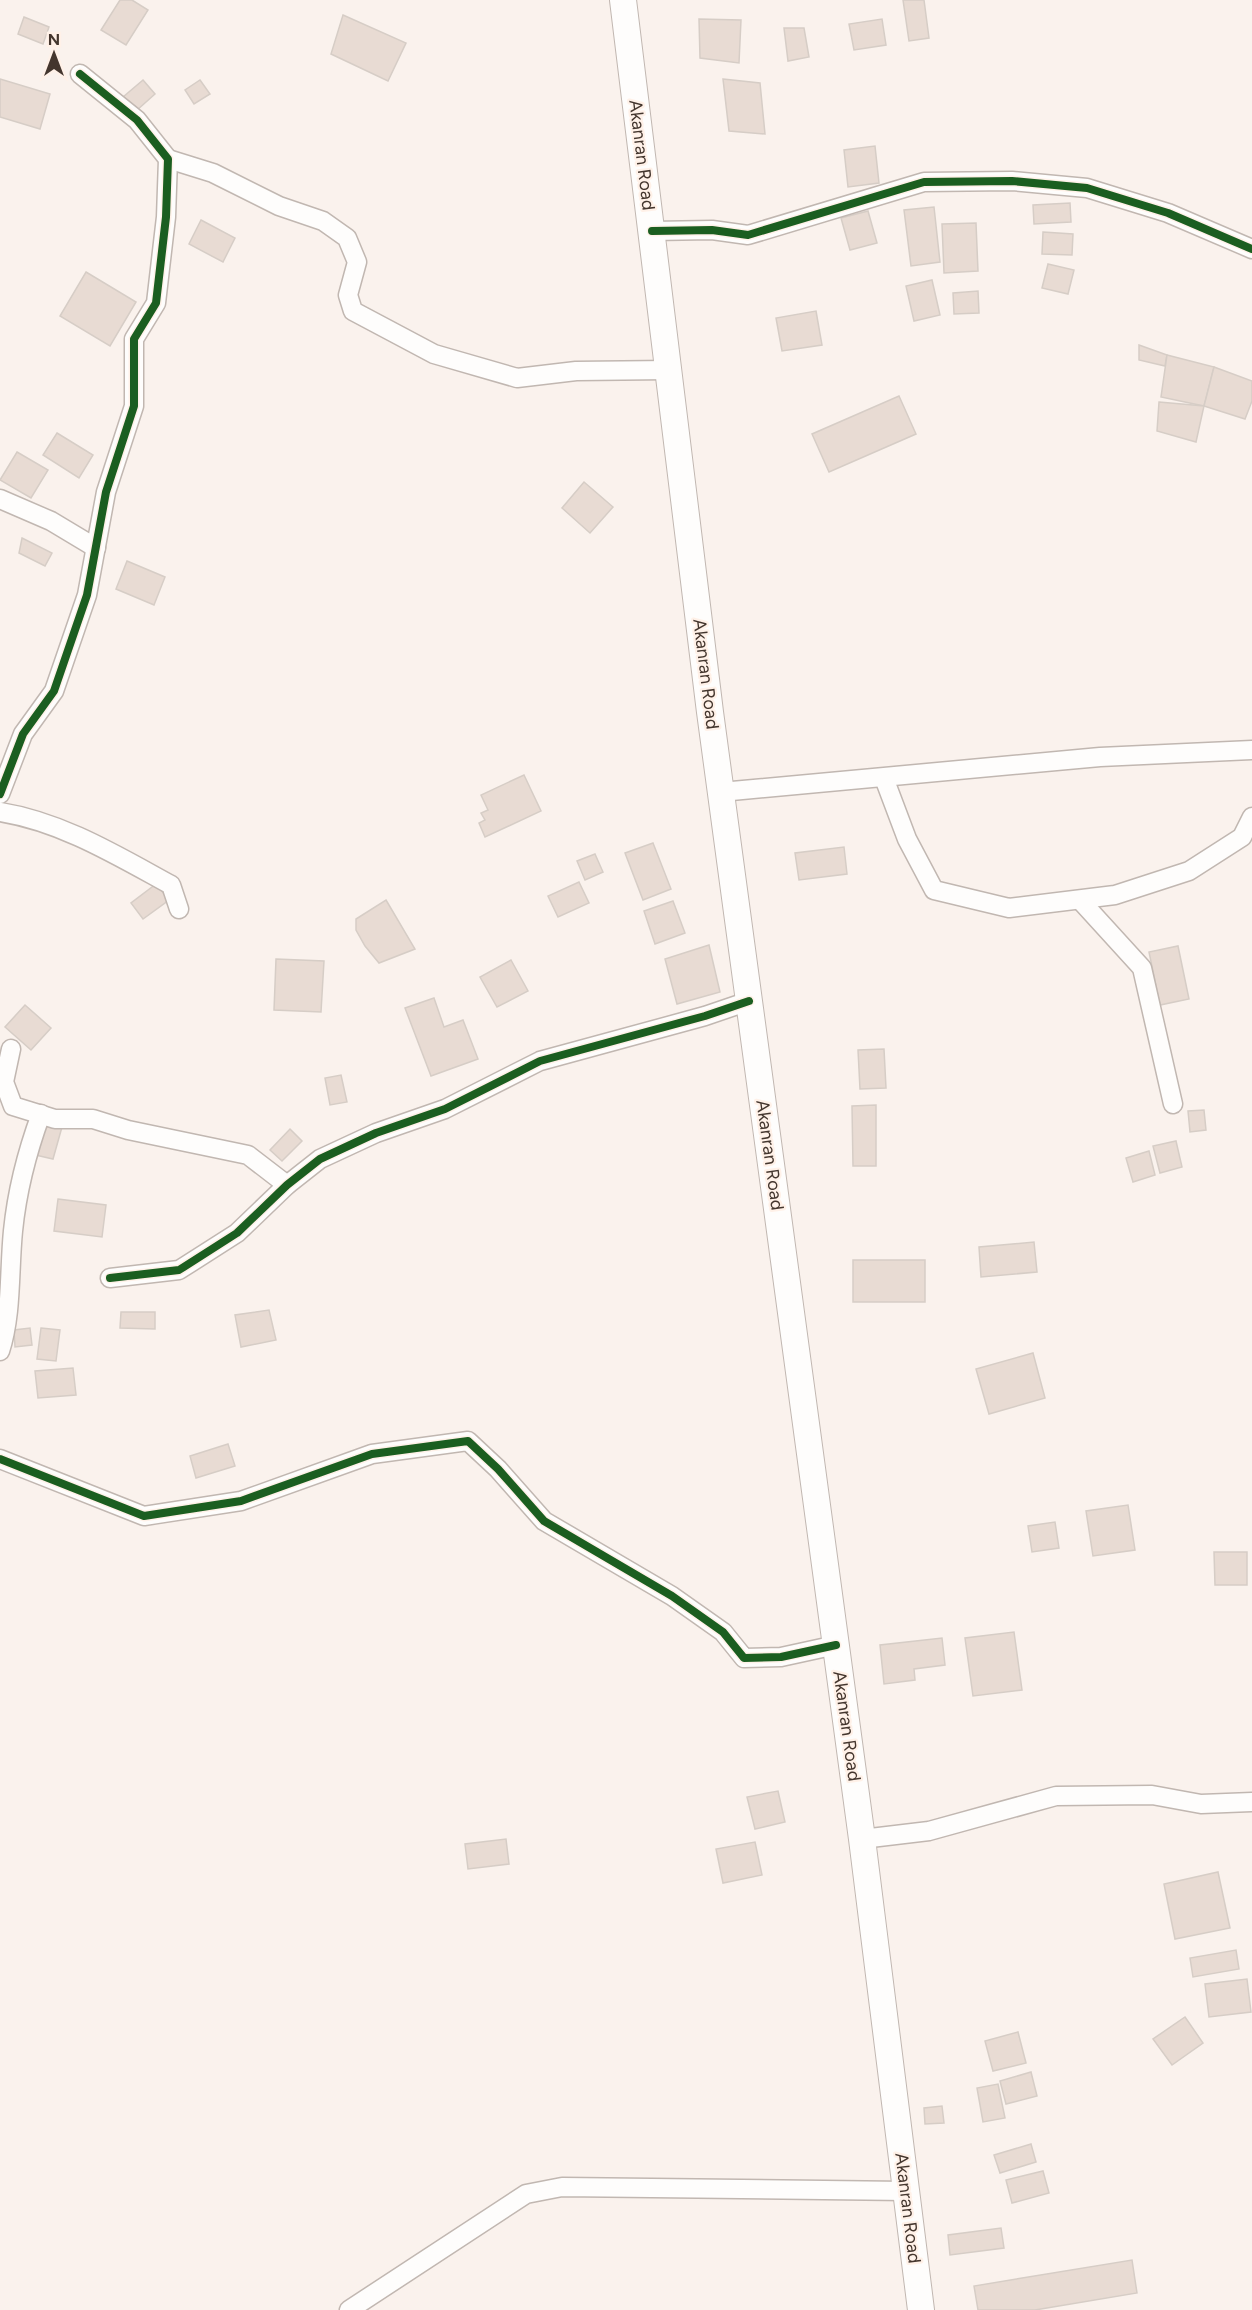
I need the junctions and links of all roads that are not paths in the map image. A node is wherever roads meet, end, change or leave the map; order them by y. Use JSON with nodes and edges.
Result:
{"nodes":[{"id":1,"x":623,"y":0,"type":"edge"},
{"id":2,"x":80,"y":74,"type":"dead end"},
{"id":3,"x":168,"y":159,"type":"junction"},
{"id":4,"x":652,"y":231,"type":"junction"},
{"id":5,"x":1252,"y":249,"type":"edge"},
{"id":6,"x":669,"y":370,"type":"junction"},
{"id":7,"x":0,"y":499,"type":"edge"},
{"id":8,"x":96,"y":548,"type":"junction"},
{"id":9,"x":1252,"y":750,"type":"edge"},
{"id":10,"x":884,"y":778,"type":"junction"},
{"id":11,"x":721,"y":792,"type":"junction"},
{"id":12,"x":0,"y":794,"type":"edge"},
{"id":13,"x":0,"y":812,"type":"edge"},
{"id":14,"x":1252,"y":817,"type":"edge"},
{"id":15,"x":1080,"y":900,"type":"junction"},
{"id":16,"x":179,"y":909,"type":"dead end"},
{"id":17,"x":749,"y":1001,"type":"junction"},
{"id":18,"x":11,"y":1049,"type":"dead end"},
{"id":19,"x":1173,"y":1104,"type":"dead end"},
{"id":20,"x":41,"y":1114,"type":"junction"},
{"id":21,"x":287,"y":1185,"type":"junction"},
{"id":22,"x":6,"y":1240,"type":"edge"},
{"id":23,"x":111,"y":1278,"type":"dead end"},
{"id":24,"x":0,"y":1351,"type":"edge"},
{"id":25,"x":0,"y":1459,"type":"edge"},
{"id":26,"x":836,"y":1645,"type":"junction"},
{"id":27,"x":1252,"y":1802,"type":"edge"},
{"id":28,"x":862,"y":1839,"type":"junction"},
{"id":29,"x":906,"y":2191,"type":"junction"},
{"id":30,"x":349,"y":2310,"type":"edge"},
{"id":31,"x":921,"y":2310,"type":"edge"}],
"edges":[{"from":1,"to":4,"type":"main road","name":"Akanran Road"},
{"from":2,"to":3,"type":"street"},
{"from":3,"to":6,"type":"street"},
{"from":3,"to":8,"type":"street"},
{"from":4,"to":5,"type":"street"},
{"from":4,"to":6,"type":"main road","name":"Akanran Road"},
{"from":6,"to":11,"type":"main road","name":"Akanran Road"},
{"from":7,"to":8,"type":"street"},
{"from":8,"to":12,"type":"street"},
{"from":9,"to":10,"type":"street"},
{"from":10,"to":11,"type":"street"},
{"from":10,"to":15,"type":"street"},
{"from":11,"to":17,"type":"main road","name":"Akanran Road"},
{"from":13,"to":16,"type":"street"},
{"from":14,"to":15,"type":"street"},
{"from":15,"to":19,"type":"street"},
{"from":17,"to":21,"type":"street"},
{"from":17,"to":26,"type":"main road","name":"Akanran Road"},
{"from":18,"to":20,"type":"street"},
{"from":20,"to":21,"type":"street"},
{"from":20,"to":22,"type":"street"},
{"from":21,"to":23,"type":"street"},
{"from":22,"to":24,"type":"street"},
{"from":25,"to":26,"type":"street"},
{"from":26,"to":28,"type":"main road","name":"Akanran Road"},
{"from":27,"to":28,"type":"street"},
{"from":28,"to":29,"type":"main road","name":"Akanran Road"},
{"from":29,"to":30,"type":"street"},
{"from":29,"to":31,"type":"main road","name":"Akanran Road"}]}
